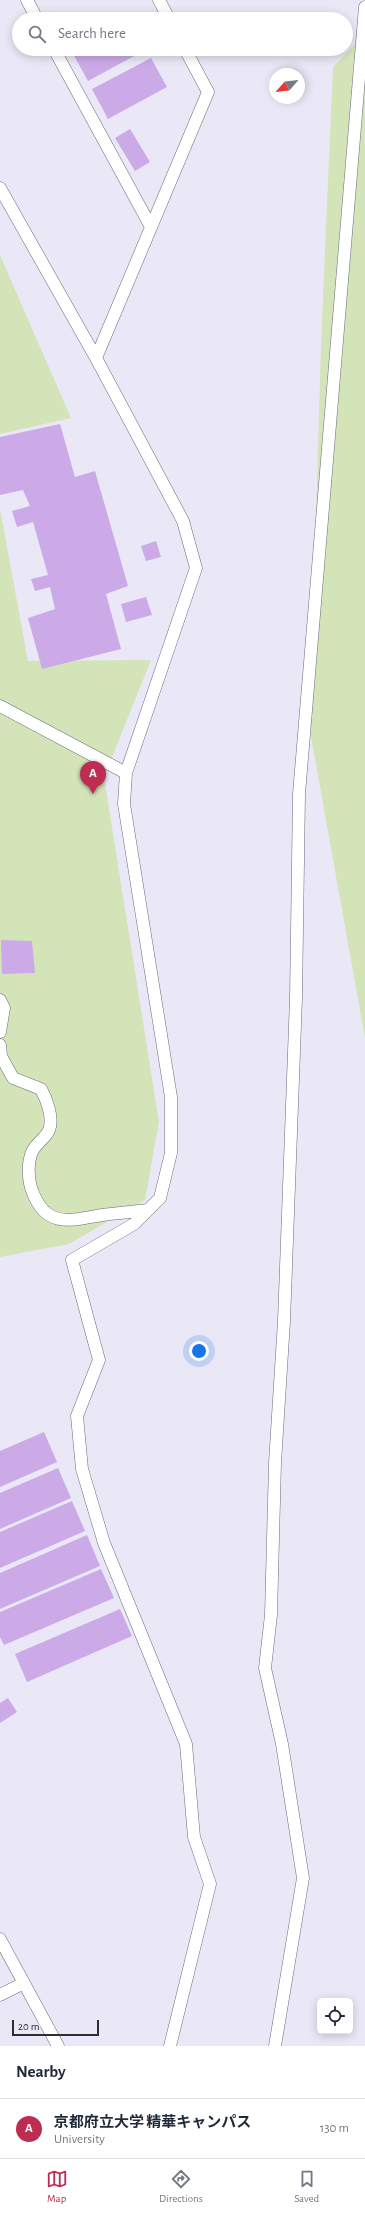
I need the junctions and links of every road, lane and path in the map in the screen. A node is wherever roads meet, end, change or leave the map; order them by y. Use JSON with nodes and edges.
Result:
{"nodes":[{"id":1,"x":27,"y":0,"type":"edge"},
{"id":2,"x":159,"y":0,"type":"edge"},
{"id":3,"x":365,"y":7,"type":"edge"},
{"id":4,"x":33,"y":12,"type":"edge"},
{"id":5,"x":165,"y":12,"type":"edge"},
{"id":6,"x":58,"y":56,"type":"edge"},
{"id":7,"x":189,"y":56,"type":"edge"},
{"id":8,"x":0,"y":188,"type":"edge"},
{"id":9,"x":151,"y":228,"type":"junction"},
{"id":10,"x":96,"y":358,"type":"junction"},
{"id":11,"x":0,"y":706,"type":"edge"},
{"id":12,"x":126,"y":773,"type":"junction"},
{"id":13,"x":0,"y":1000,"type":"edge"},
{"id":14,"x":0,"y":1032,"type":"edge"},
{"id":15,"x":0,"y":1045,"type":"edge"},
{"id":16,"x":148,"y":1210,"type":"junction"},
{"id":17,"x":0,"y":1939,"type":"edge"},
{"id":18,"x":24,"y":1983,"type":"junction"},
{"id":19,"x":0,"y":1994,"type":"edge"},
{"id":20,"x":58,"y":2046,"type":"edge"},
{"id":21,"x":170,"y":2046,"type":"edge"},
{"id":22,"x":275,"y":2046,"type":"edge"}],
"edges":[{"from":1,"to":4,"type":"lane"},
{"from":2,"to":5,"type":"lane"},
{"from":3,"to":22,"type":"lane"},
{"from":6,"to":9,"type":"lane"},
{"from":7,"to":9,"type":"lane"},
{"from":8,"to":10,"type":"lane"},
{"from":9,"to":10,"type":"lane"},
{"from":10,"to":12,"type":"lane"},
{"from":11,"to":12,"type":"lane"},
{"from":12,"to":16,"type":"lane"},
{"from":13,"to":14,"type":"lane"},
{"from":15,"to":16,"type":"lane"},
{"from":16,"to":21,"type":"lane"},
{"from":17,"to":18,"type":"lane"},
{"from":18,"to":19,"type":"lane"},
{"from":18,"to":20,"type":"lane"}]}
